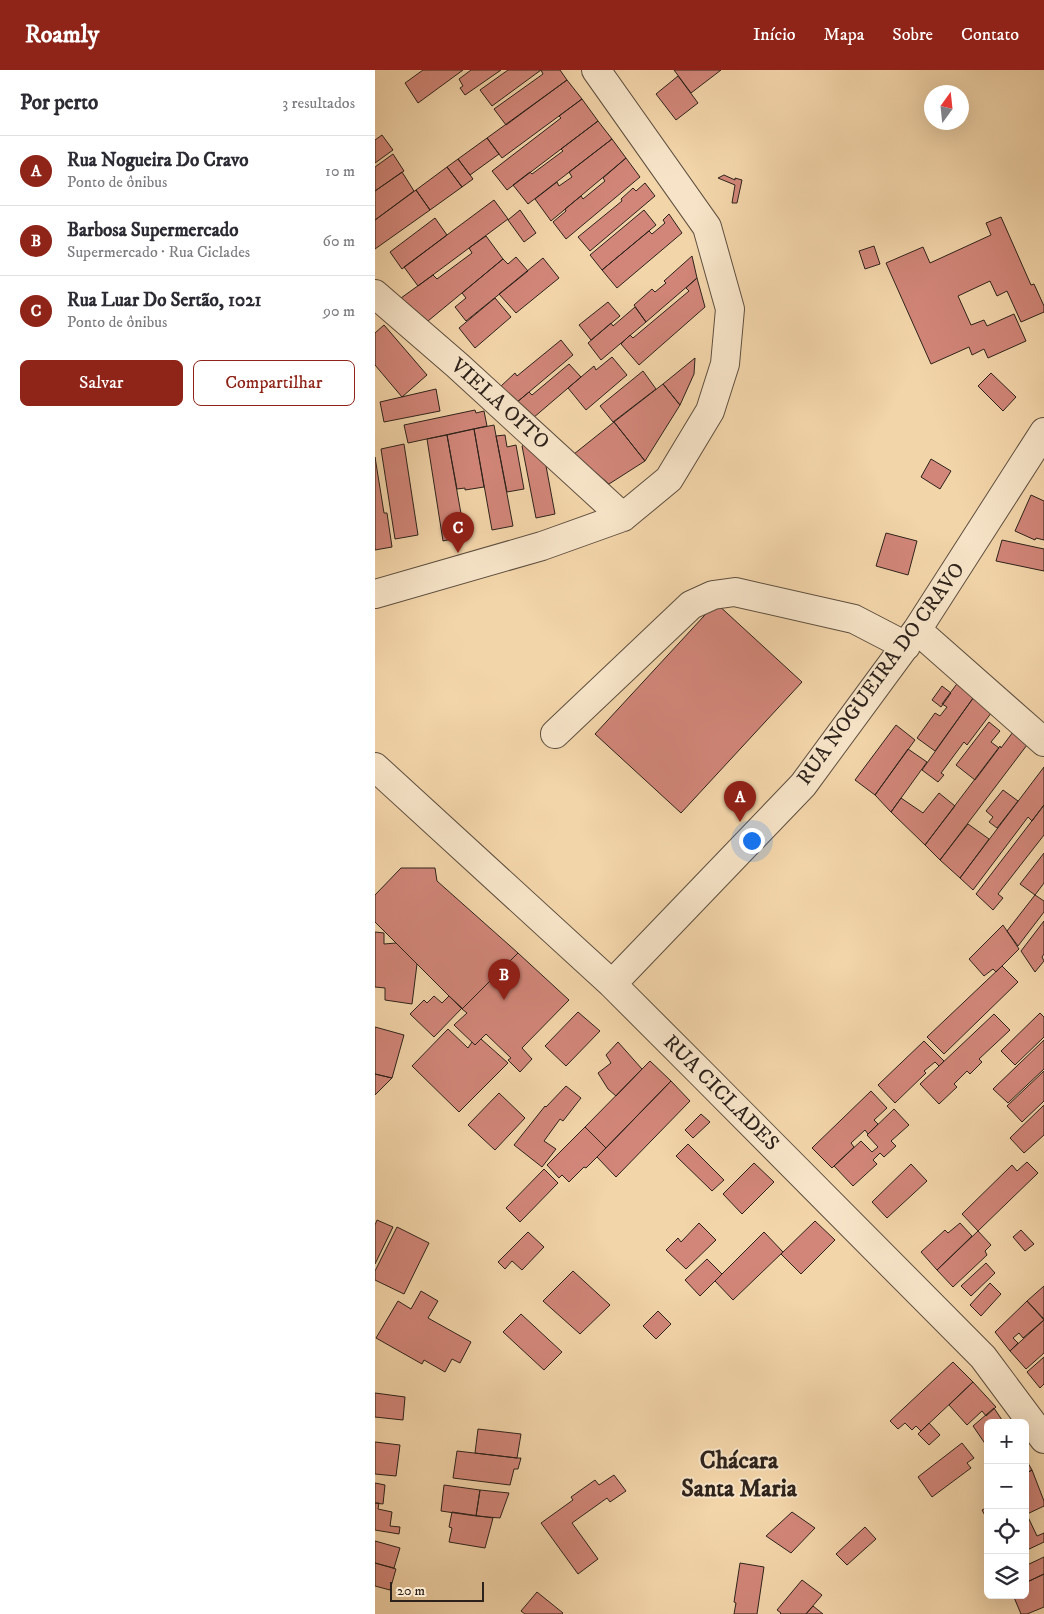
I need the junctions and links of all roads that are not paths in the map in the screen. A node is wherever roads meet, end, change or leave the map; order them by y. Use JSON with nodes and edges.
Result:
{"nodes":[{"id":1,"x":597,"y":70,"type":"edge"},
{"id":2,"x":375,"y":294,"type":"edge"},
{"id":3,"x":1044,"y":432,"type":"edge"},
{"id":4,"x":623,"y":517,"type":"junction"},
{"id":5,"x":375,"y":594,"type":"edge"},
{"id":6,"x":911,"y":638,"type":"junction"},
{"id":7,"x":555,"y":734,"type":"dead end"},
{"id":8,"x":1044,"y":742,"type":"edge"},
{"id":9,"x":375,"y":767,"type":"edge"},
{"id":10,"x":612,"y":984,"type":"junction"},
{"id":11,"x":1044,"y":1439,"type":"edge"}],
"edges":[{"from":1,"to":4,"type":"street"},
{"from":2,"to":4,"type":"street","name":"VIELA OITO"},
{"from":3,"to":6,"type":"street","name":"RUA NOGUEIRA DO CRAVO"},
{"from":4,"to":5,"type":"street"},
{"from":6,"to":7,"type":"street"},
{"from":6,"to":8,"type":"street"},
{"from":6,"to":10,"type":"street","name":"RUA NOGUEIRA DO CRAVO"},
{"from":9,"to":10,"type":"street","name":"RUA CICLADES"},
{"from":10,"to":11,"type":"street","name":"RUA CICLADES"}]}
